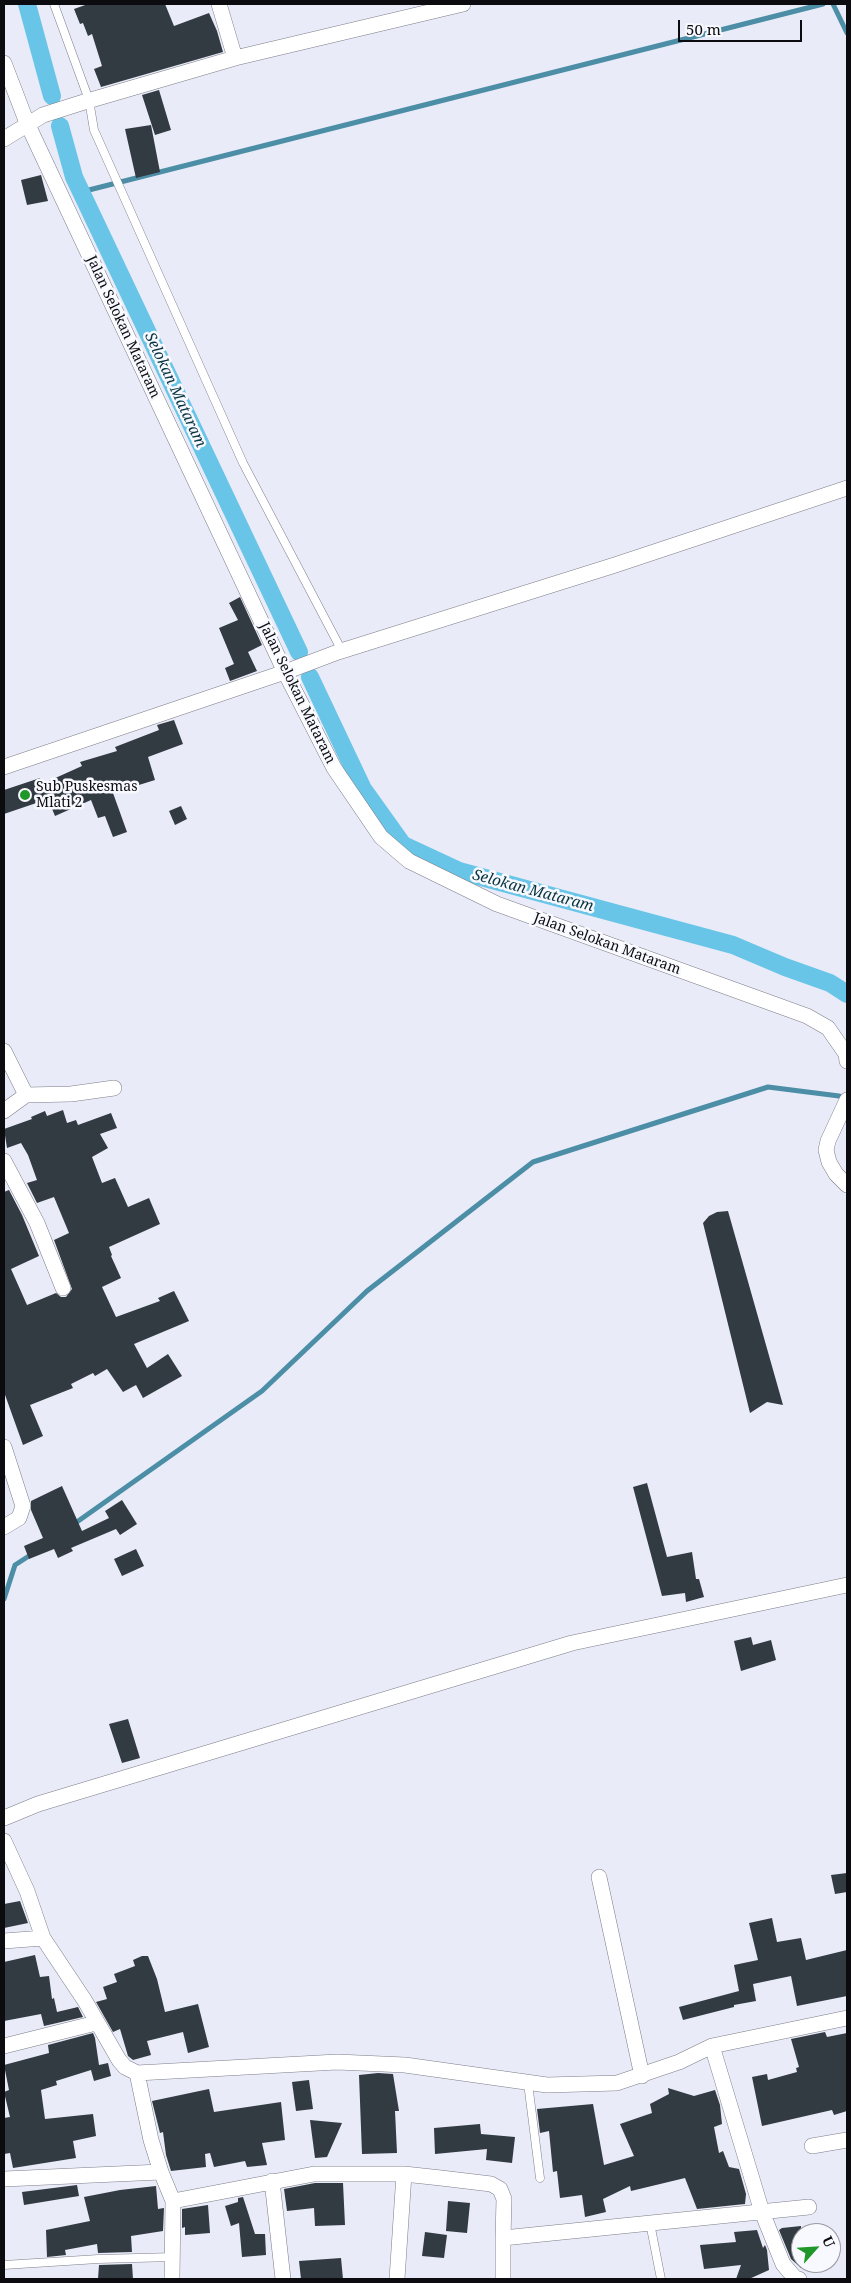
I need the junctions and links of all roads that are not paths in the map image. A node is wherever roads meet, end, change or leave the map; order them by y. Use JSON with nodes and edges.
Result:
{"nodes":[{"id":1,"x":54,"y":4,"type":"edge"},
{"id":2,"x":219,"y":4,"type":"edge"},
{"id":3,"x":463,"y":4,"type":"edge"},
{"id":4,"x":235,"y":58,"type":"junction"},
{"id":5,"x":4,"y":63,"type":"edge"},
{"id":6,"x":87,"y":101,"type":"junction"},
{"id":7,"x":28,"y":123,"type":"junction"},
{"id":8,"x":4,"y":138,"type":"edge"},
{"id":9,"x":847,"y":488,"type":"edge"},
{"id":10,"x":340,"y":651,"type":"junction"},
{"id":11,"x":285,"y":672,"type":"junction"},
{"id":12,"x":4,"y":767,"type":"edge"},
{"id":13,"x":4,"y":1051,"type":"edge"},
{"id":14,"x":847,"y":1061,"type":"edge"},
{"id":15,"x":114,"y":1088,"type":"dead end"},
{"id":16,"x":26,"y":1095,"type":"junction"},
{"id":17,"x":847,"y":1100,"type":"edge"},
{"id":18,"x":4,"y":1111,"type":"edge"},
{"id":19,"x":4,"y":1161,"type":"edge"},
{"id":20,"x":847,"y":1185,"type":"edge"},
{"id":21,"x":63,"y":1288,"type":"dead end"},
{"id":22,"x":4,"y":1446,"type":"edge"},
{"id":23,"x":4,"y":1527,"type":"edge"},
{"id":24,"x":847,"y":1585,"type":"edge"},
{"id":25,"x":4,"y":1818,"type":"edge"},
{"id":26,"x":4,"y":1841,"type":"edge"},
{"id":27,"x":599,"y":1877,"type":"dead end"},
{"id":28,"x":43,"y":1938,"type":"junction"},
{"id":29,"x":4,"y":1941,"type":"edge"},
{"id":30,"x":847,"y":2018,"type":"edge"},
{"id":31,"x":96,"y":2023,"type":"junction"},
{"id":32,"x":4,"y":2046,"type":"edge"},
{"id":33,"x":712,"y":2046,"type":"junction"},
{"id":34,"x":136,"y":2073,"type":"junction"},
{"id":35,"x":642,"y":2076,"type":"junction"},
{"id":36,"x":528,"y":2083,"type":"junction"},
{"id":37,"x":847,"y":2140,"type":"edge"},
{"id":38,"x":812,"y":2146,"type":"dead end"},
{"id":39,"x":161,"y":2172,"type":"junction"},
{"id":40,"x":404,"y":2174,"type":"junction"},
{"id":41,"x":540,"y":2178,"type":"dead end"},
{"id":42,"x":4,"y":2179,"type":"edge"},
{"id":43,"x":272,"y":2181,"type":"junction"},
{"id":44,"x":173,"y":2201,"type":"junction"},
{"id":45,"x":809,"y":2207,"type":"dead end"},
{"id":46,"x":762,"y":2212,"type":"junction"},
{"id":47,"x":650,"y":2223,"type":"junction"},
{"id":48,"x":503,"y":2238,"type":"junction"},
{"id":49,"x":174,"y":2257,"type":"junction"},
{"id":50,"x":4,"y":2265,"type":"edge"},
{"id":51,"x":172,"y":2279,"type":"edge"},
{"id":52,"x":283,"y":2279,"type":"edge"},
{"id":53,"x":397,"y":2279,"type":"edge"},
{"id":54,"x":503,"y":2279,"type":"edge"},
{"id":55,"x":661,"y":2279,"type":"edge"},
{"id":56,"x":799,"y":2279,"type":"edge"}],
"edges":[{"from":1,"to":6,"type":"lane"},
{"from":2,"to":4,"type":"street"},
{"from":3,"to":4,"type":"street"},
{"from":4,"to":6,"type":"street"},
{"from":5,"to":7,"type":"street","name":"Jalan Selokan Mataram"},
{"from":6,"to":7,"type":"street"},
{"from":6,"to":10,"type":"lane"},
{"from":7,"to":8,"type":"street"},
{"from":7,"to":11,"type":"street","name":"Jalan Selokan Mataram"},
{"from":9,"to":10,"type":"street"},
{"from":10,"to":11,"type":"street"},
{"from":11,"to":12,"type":"street"},
{"from":11,"to":14,"type":"street","name":"Jalan Selokan Mataram"},
{"from":13,"to":16,"type":"street"},
{"from":15,"to":16,"type":"street"},
{"from":16,"to":18,"type":"street"},
{"from":17,"to":20,"type":"street"},
{"from":19,"to":21,"type":"street"},
{"from":22,"to":23,"type":"street"},
{"from":24,"to":25,"type":"street"},
{"from":26,"to":28,"type":"street"},
{"from":27,"to":35,"type":"street"},
{"from":28,"to":29,"type":"street"},
{"from":28,"to":31,"type":"street"},
{"from":30,"to":33,"type":"street"},
{"from":31,"to":32,"type":"street"},
{"from":31,"to":34,"type":"street"},
{"from":33,"to":35,"type":"street"},
{"from":33,"to":46,"type":"street"},
{"from":34,"to":36,"type":"street"},
{"from":34,"to":39,"type":"street"},
{"from":35,"to":36,"type":"street"},
{"from":36,"to":41,"type":"lane"},
{"from":37,"to":38,"type":"street"},
{"from":39,"to":42,"type":"street"},
{"from":39,"to":44,"type":"street"},
{"from":40,"to":43,"type":"street"},
{"from":40,"to":48,"type":"street"},
{"from":40,"to":53,"type":"street"},
{"from":43,"to":44,"type":"street"},
{"from":43,"to":52,"type":"street"},
{"from":44,"to":49,"type":"street"},
{"from":45,"to":46,"type":"street"},
{"from":46,"to":47,"type":"street"},
{"from":46,"to":56,"type":"street"},
{"from":47,"to":48,"type":"street"},
{"from":47,"to":55,"type":"lane"},
{"from":48,"to":54,"type":"street"},
{"from":49,"to":50,"type":"lane"},
{"from":49,"to":51,"type":"street"}]}
